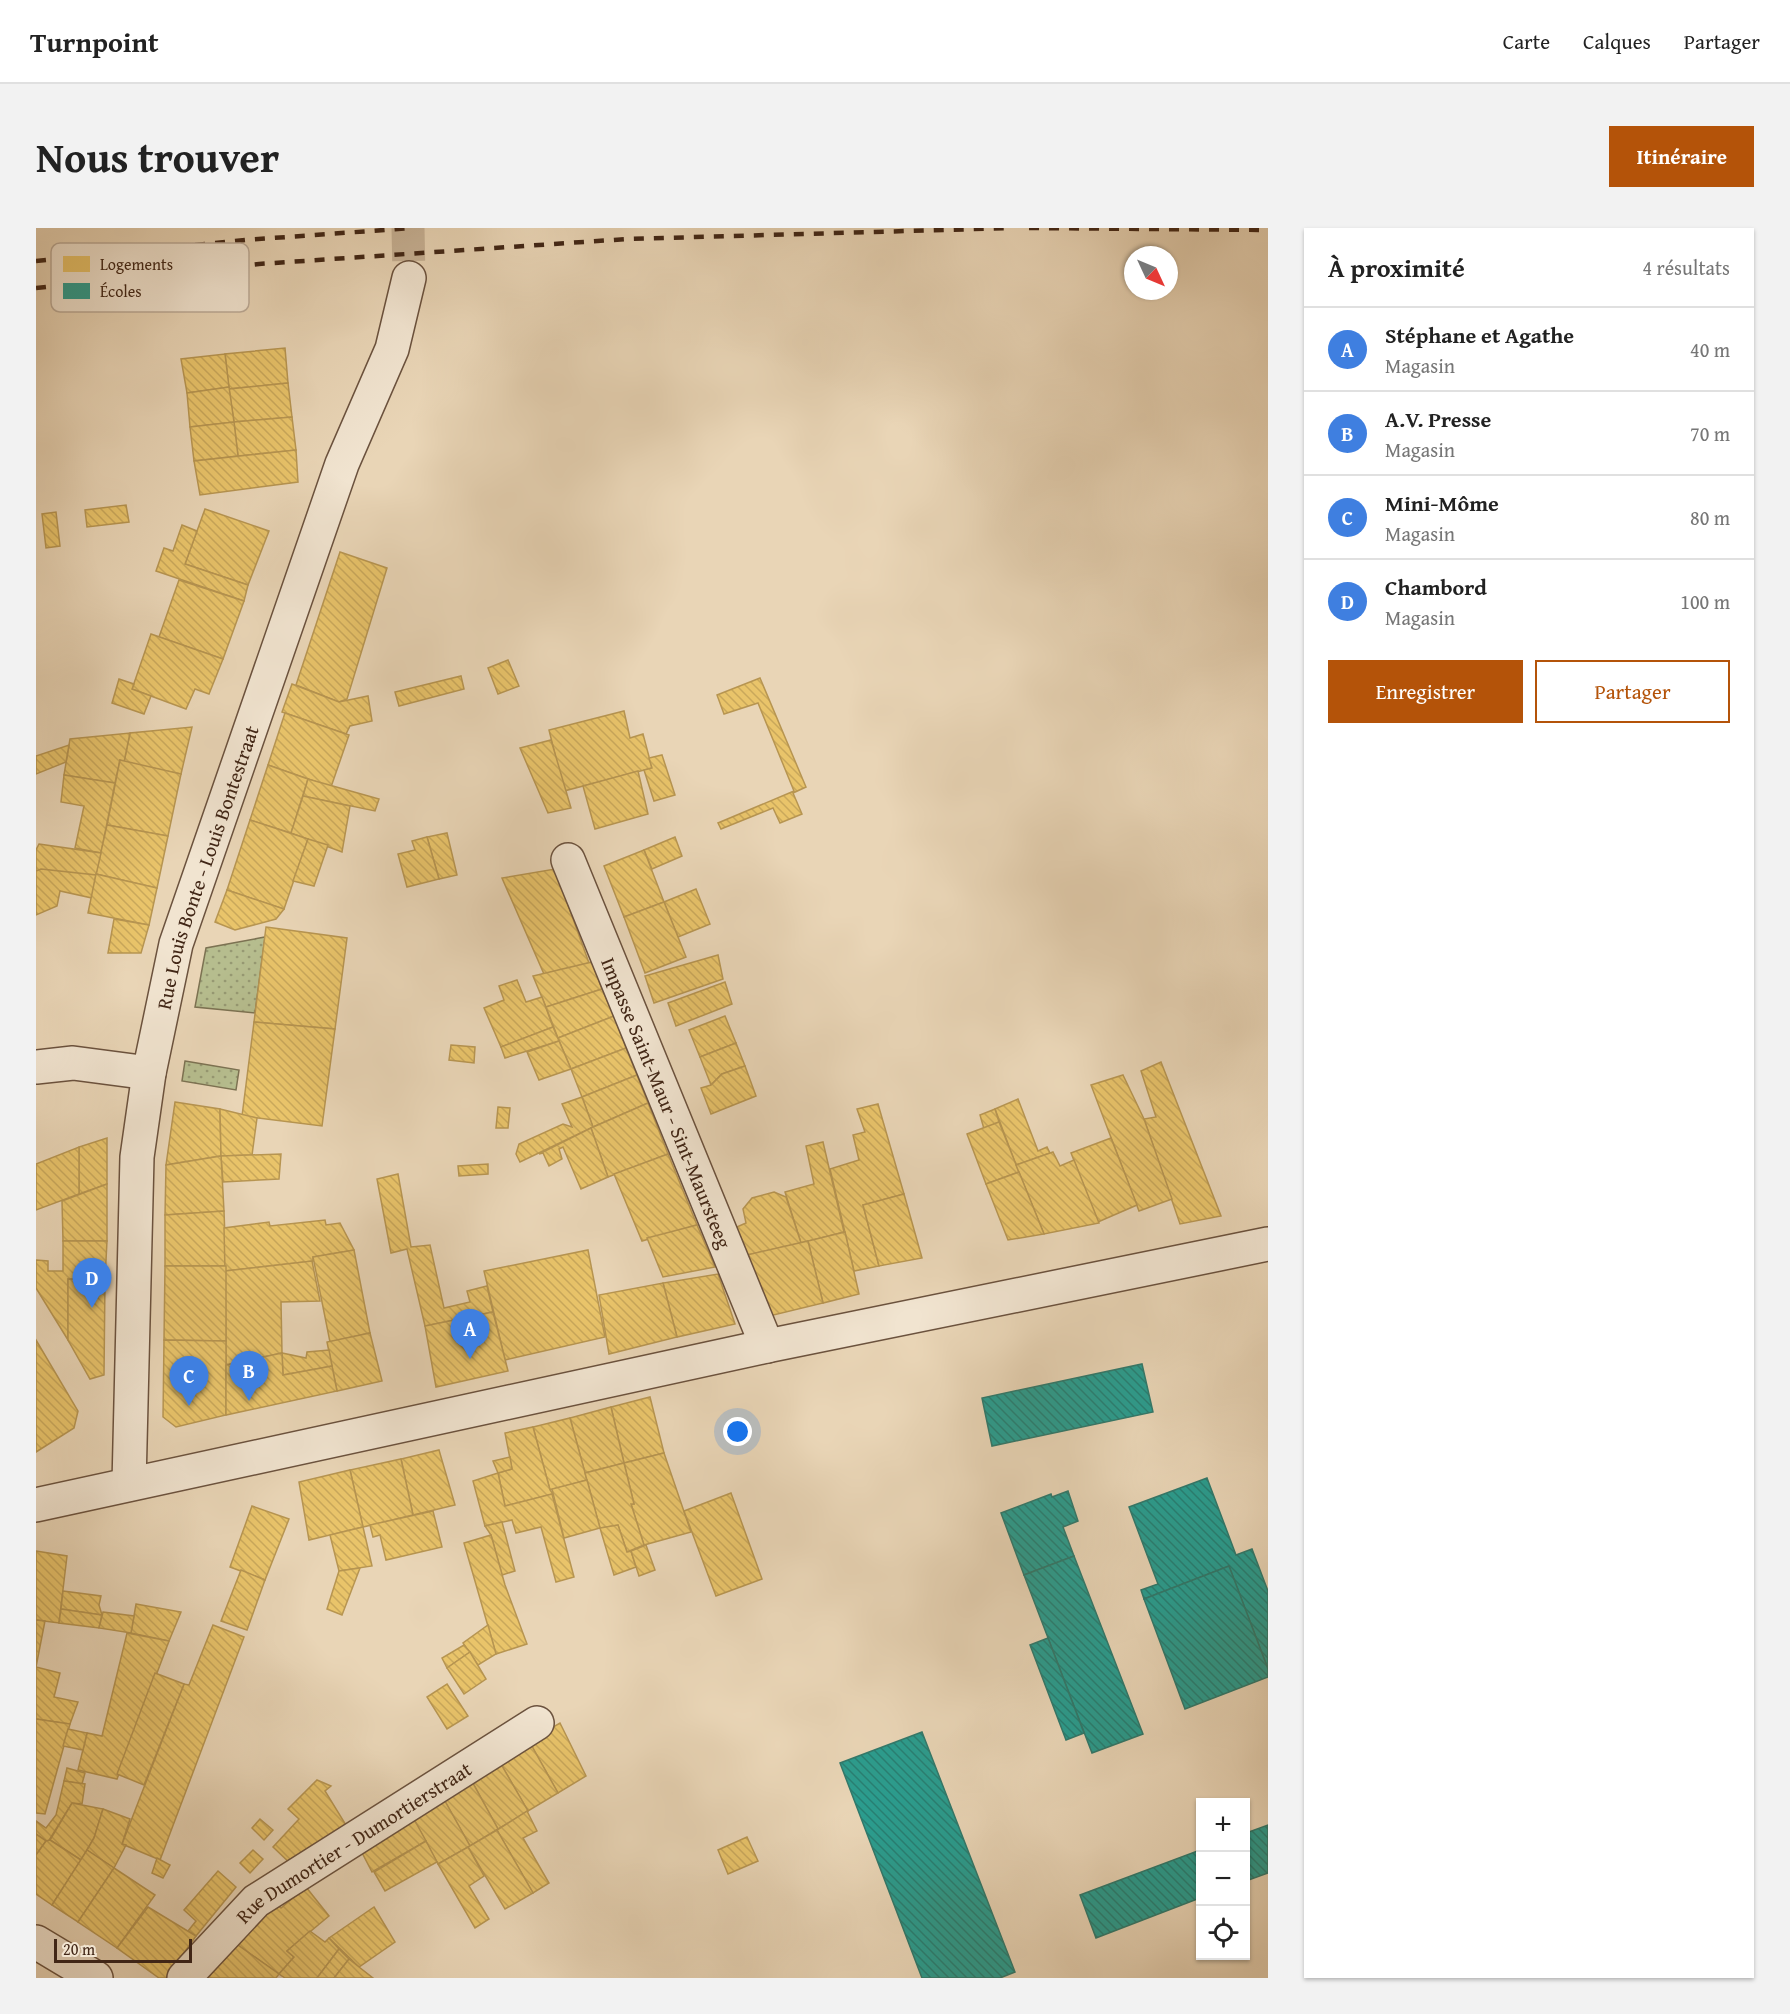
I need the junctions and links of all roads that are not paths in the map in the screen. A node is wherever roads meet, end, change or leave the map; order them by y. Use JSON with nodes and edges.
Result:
{"nodes":[{"id":1,"x":409,"y":278,"type":"tunnel mouth"},
{"id":2,"x":568,"y":860,"type":"dead end"},
{"id":3,"x":36,"y":1067,"type":"edge"},
{"id":4,"x":149,"y":1073,"type":"junction"},
{"id":5,"x":1268,"y":1244,"type":"edge"},
{"id":6,"x":767,"y":1346,"type":"junction"},
{"id":7,"x":129,"y":1484,"type":"junction"},
{"id":8,"x":36,"y":1505,"type":"edge"},
{"id":9,"x":537,"y":1723,"type":"dead end"},
{"id":10,"x":36,"y":1942,"type":"edge"},
{"id":11,"x":96,"y":1978,"type":"edge"},
{"id":12,"x":184,"y":1978,"type":"edge"}],
"edges":[{"from":1,"to":4,"type":"street","name":"Rue Louis Bonte - Louis Bontestraat"},
{"from":2,"to":6,"type":"street","name":"Impasse Saint-Maur - Sint-Maursteeg"},
{"from":3,"to":4,"type":"street"},
{"from":4,"to":7,"type":"street","name":"Rue Louis Bonte - Louis Bontestraat"},
{"from":5,"to":6,"type":"street"},
{"from":6,"to":7,"type":"street"},
{"from":7,"to":8,"type":"street"},
{"from":9,"to":12,"type":"street","name":"Rue Dumortier - Dumortierstraat"},
{"from":10,"to":11,"type":"street"}]}
